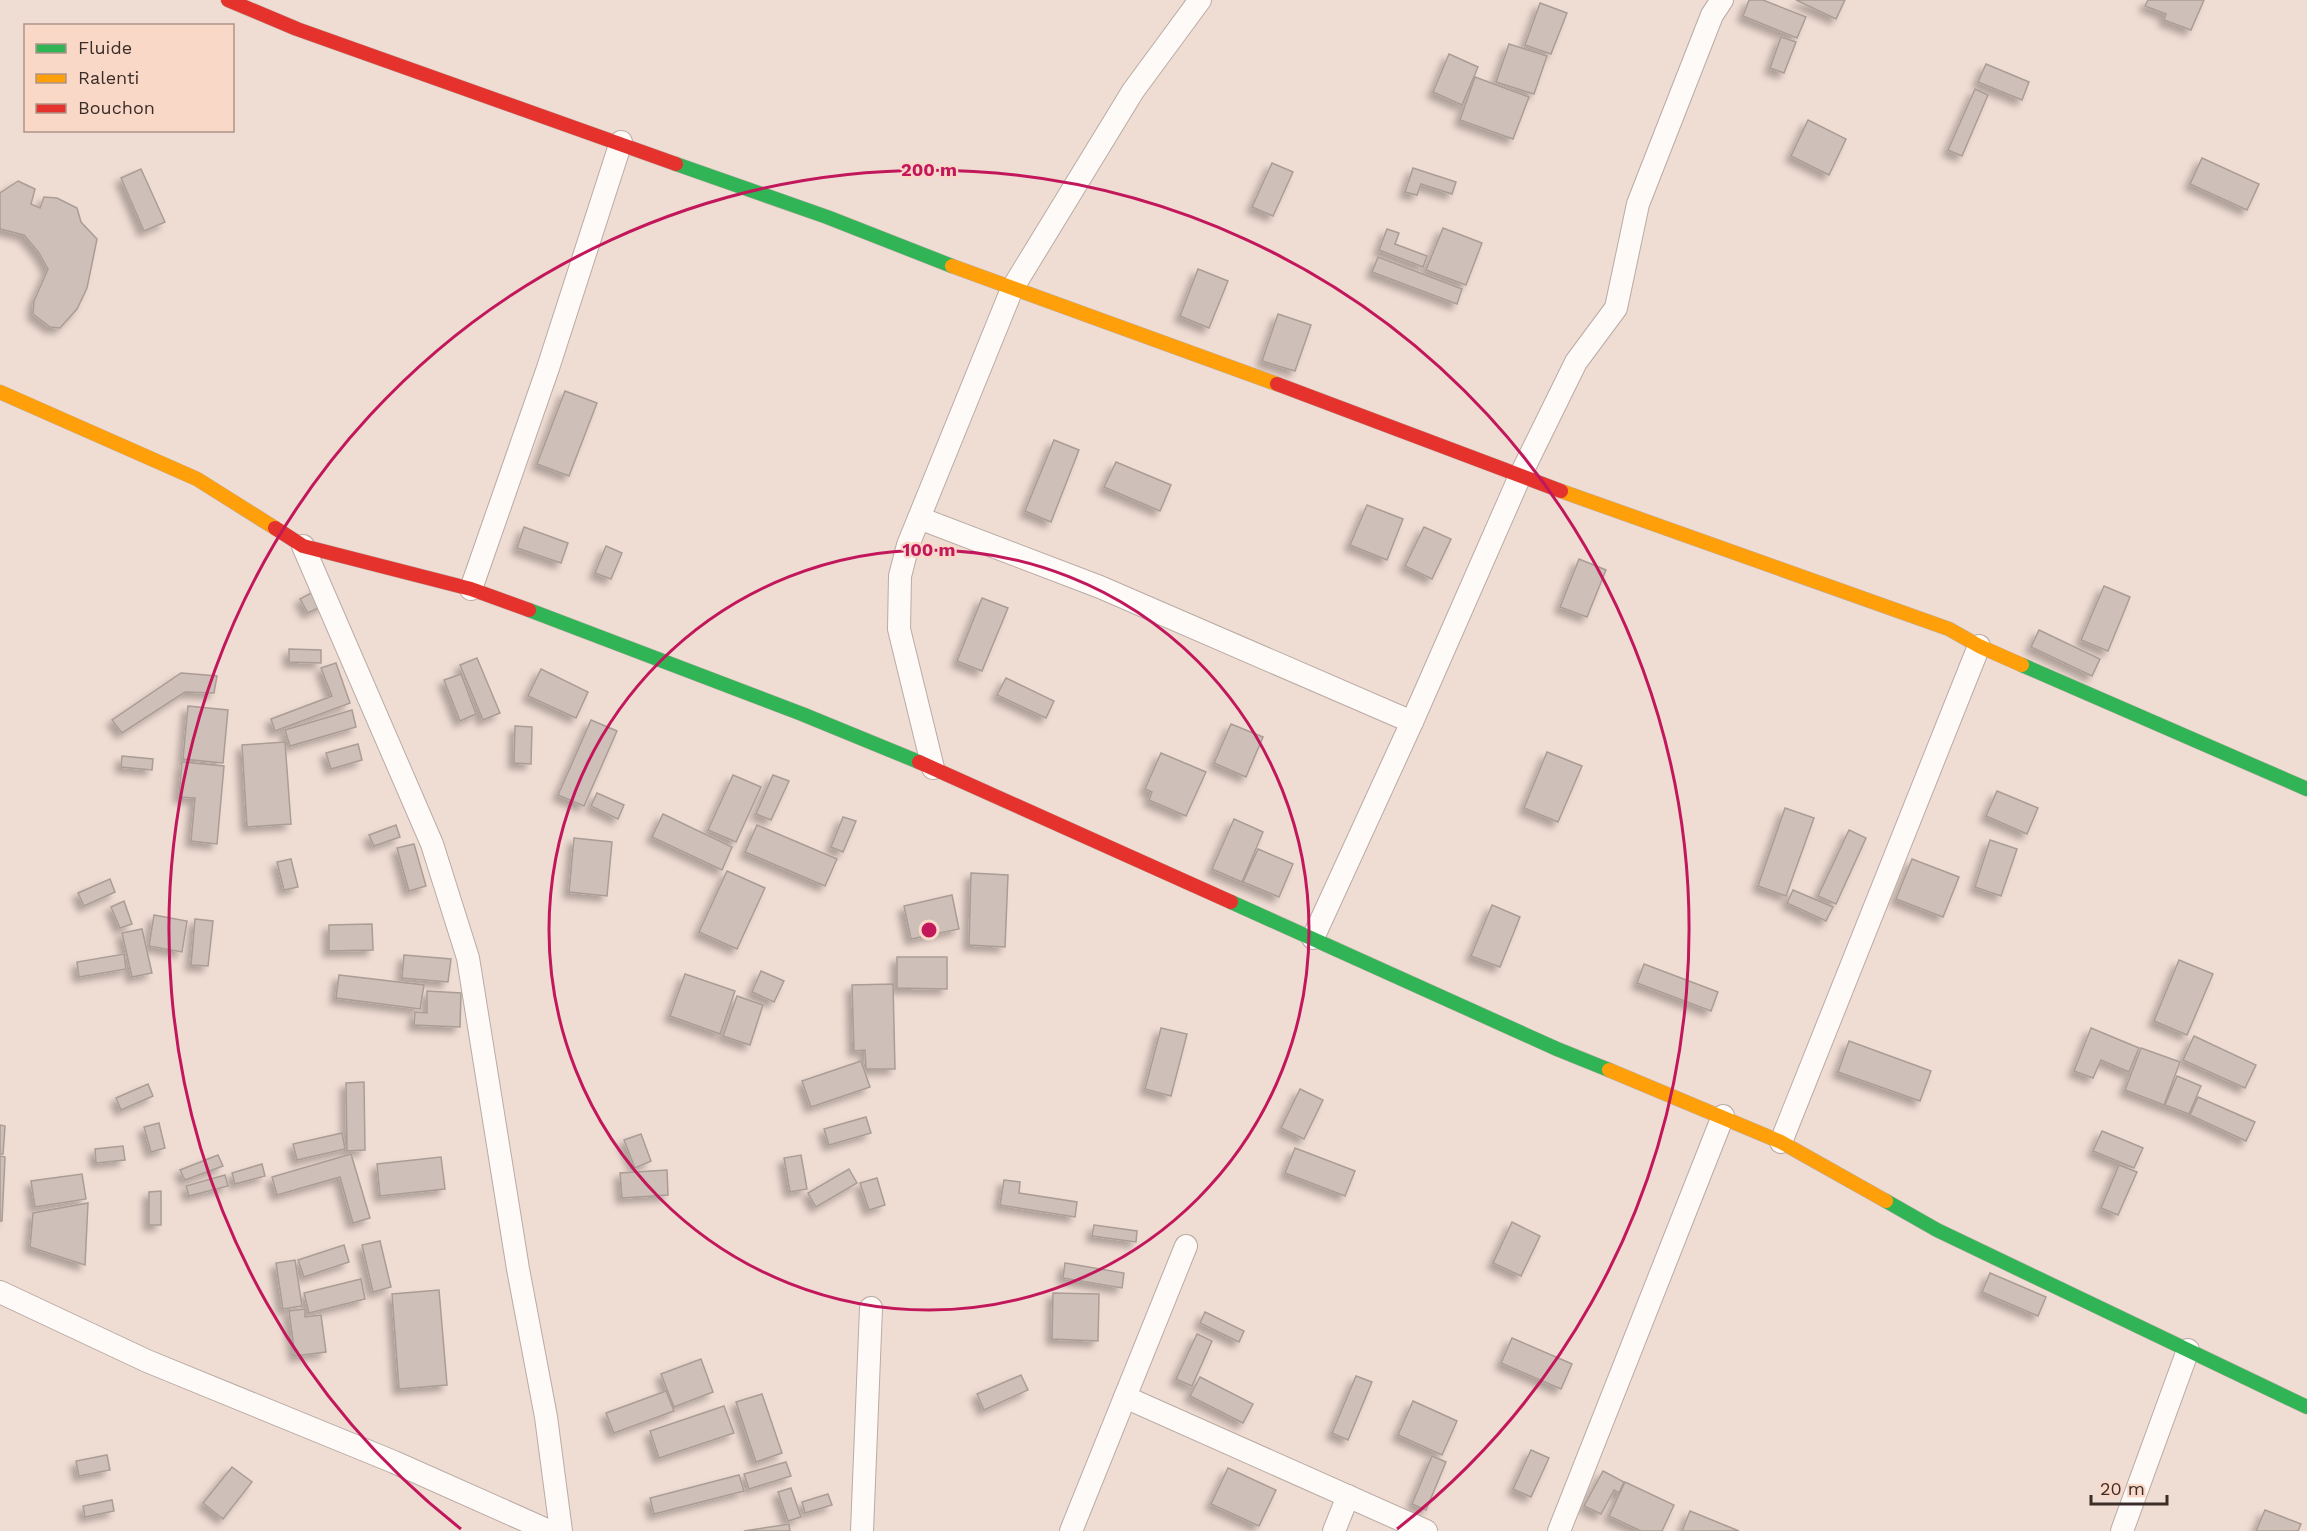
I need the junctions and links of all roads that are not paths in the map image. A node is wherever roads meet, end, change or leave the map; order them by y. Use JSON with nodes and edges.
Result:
{"nodes":[{"id":1,"x":228,"y":0,"type":"edge"},
{"id":2,"x":1200,"y":0,"type":"edge"},
{"id":3,"x":1722,"y":0,"type":"edge"},
{"id":4,"x":621,"y":142,"type":"junction"},
{"id":5,"x":1012,"y":289,"type":"junction"},
{"id":6,"x":0,"y":392,"type":"edge"},
{"id":7,"x":1520,"y":476,"type":"junction"},
{"id":8,"x":919,"y":518,"type":"junction"},
{"id":9,"x":303,"y":546,"type":"junction"},
{"id":10,"x":471,"y":589,"type":"junction"},
{"id":11,"x":1980,"y":646,"type":"junction"},
{"id":12,"x":1412,"y":722,"type":"junction"},
{"id":13,"x":933,"y":768,"type":"junction"},
{"id":14,"x":2307,"y":789,"type":"edge"},
{"id":15,"x":1313,"y":938,"type":"junction"},
{"id":16,"x":1723,"y":1116,"type":"junction"},
{"id":17,"x":1781,"y":1142,"type":"junction"},
{"id":18,"x":1186,"y":1246,"type":"dead end"},
{"id":19,"x":0,"y":1292,"type":"edge"},
{"id":20,"x":871,"y":1308,"type":"dead end"},
{"id":21,"x":2188,"y":1350,"type":"junction"},
{"id":22,"x":1125,"y":1396,"type":"junction"},
{"id":23,"x":2307,"y":1407,"type":"edge"},
{"id":24,"x":1348,"y":1497,"type":"junction"},
{"id":25,"x":549,"y":1531,"type":"edge"},
{"id":26,"x":561,"y":1531,"type":"edge"},
{"id":27,"x":862,"y":1531,"type":"edge"},
{"id":28,"x":1071,"y":1531,"type":"edge"},
{"id":29,"x":1334,"y":1531,"type":"edge"},
{"id":30,"x":1426,"y":1531,"type":"edge"},
{"id":31,"x":1559,"y":1531,"type":"edge"},
{"id":32,"x":2122,"y":1531,"type":"edge"}],
"edges":[{"from":1,"to":4,"type":"street"},
{"from":2,"to":5,"type":"street"},
{"from":3,"to":7,"type":"street"},
{"from":4,"to":5,"type":"street"},
{"from":4,"to":10,"type":"street"},
{"from":5,"to":7,"type":"street"},
{"from":5,"to":8,"type":"street"},
{"from":6,"to":9,"type":"street"},
{"from":7,"to":11,"type":"street"},
{"from":7,"to":12,"type":"street"},
{"from":8,"to":12,"type":"street"},
{"from":8,"to":13,"type":"street"},
{"from":9,"to":10,"type":"street"},
{"from":9,"to":26,"type":"street"},
{"from":10,"to":13,"type":"street"},
{"from":11,"to":14,"type":"street"},
{"from":11,"to":17,"type":"street"},
{"from":12,"to":15,"type":"street"},
{"from":13,"to":15,"type":"street"},
{"from":15,"to":16,"type":"street"},
{"from":16,"to":17,"type":"street"},
{"from":16,"to":31,"type":"street"},
{"from":17,"to":21,"type":"street"},
{"from":18,"to":22,"type":"street"},
{"from":19,"to":25,"type":"street"},
{"from":20,"to":27,"type":"street"},
{"from":21,"to":23,"type":"street"},
{"from":21,"to":32,"type":"street"},
{"from":22,"to":24,"type":"street"},
{"from":22,"to":28,"type":"street"},
{"from":24,"to":29,"type":"street"},
{"from":24,"to":30,"type":"street"}]}
